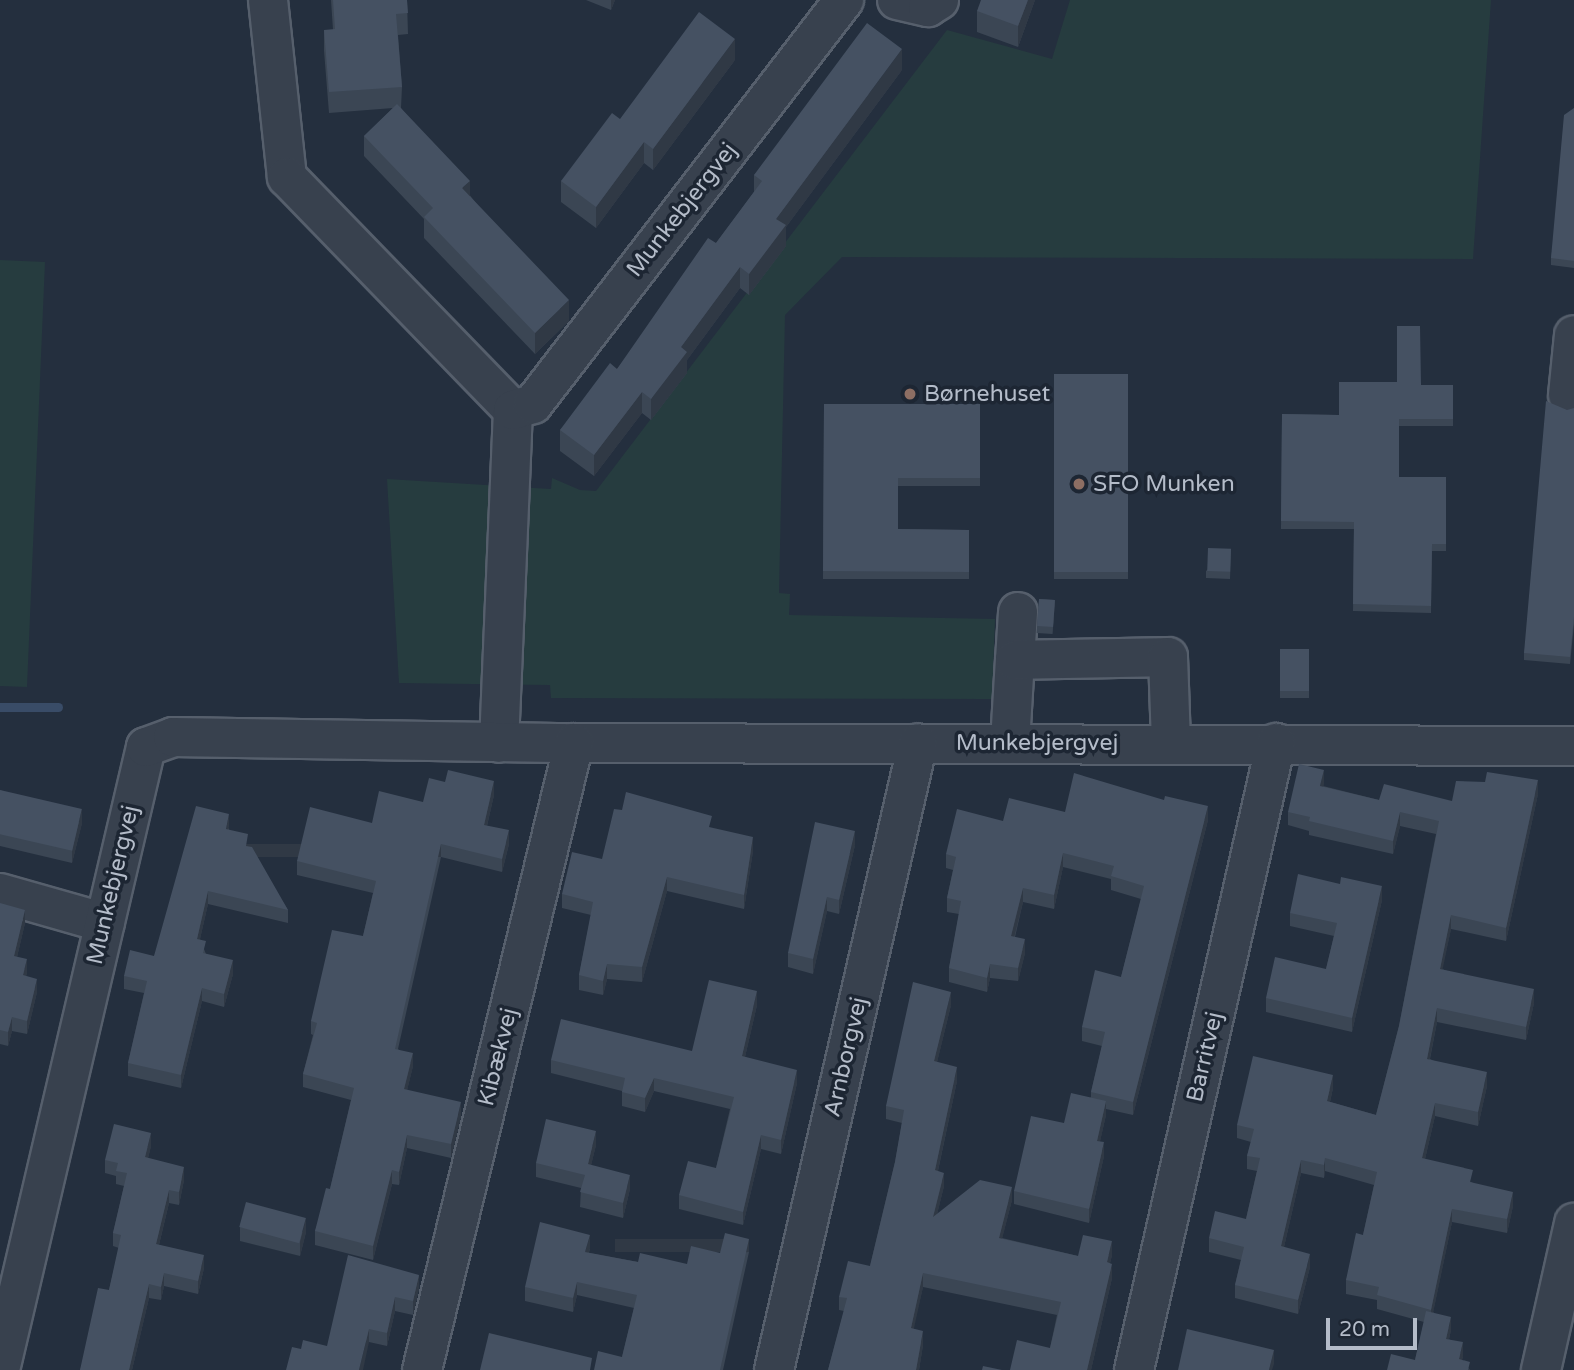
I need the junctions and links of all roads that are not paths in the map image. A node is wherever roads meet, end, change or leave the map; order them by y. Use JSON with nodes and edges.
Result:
{"nodes":[{"id":1,"x":268,"y":0,"type":"edge"},
{"id":2,"x":844,"y":0,"type":"edge"},
{"id":3,"x":897,"y":0,"type":"edge"},
{"id":4,"x":939,"y":0,"type":"edge"},
{"id":5,"x":1574,"y":344,"type":"edge"},
{"id":6,"x":1568,"y":395,"type":"dead end"},
{"id":7,"x":513,"y":410,"type":"junction"},
{"id":8,"x":1018,"y":612,"type":"dead end"},
{"id":9,"x":1016,"y":660,"type":"junction"},
{"id":10,"x":499,"y":743,"type":"junction"},
{"id":11,"x":574,"y":743,"type":"junction"},
{"id":12,"x":918,"y":743,"type":"junction"},
{"id":13,"x":1010,"y":743,"type":"junction"},
{"id":14,"x":1171,"y":743,"type":"junction"},
{"id":15,"x":1276,"y":743,"type":"junction"},
{"id":16,"x":1574,"y":746,"type":"edge"},
{"id":17,"x":0,"y":893,"type":"edge"},
{"id":18,"x":105,"y":923,"type":"junction"},
{"id":19,"x":1574,"y":1223,"type":"edge"},
{"id":20,"x":0,"y":1370,"type":"edge"},
{"id":21,"x":422,"y":1370,"type":"edge"},
{"id":22,"x":774,"y":1370,"type":"edge"},
{"id":23,"x":1134,"y":1370,"type":"edge"},
{"id":24,"x":1541,"y":1370,"type":"edge"}],
"edges":[{"from":1,"to":7,"type":"street"},
{"from":2,"to":7,"type":"street","name":"Munkebjergvej"},
{"from":3,"to":4,"type":"street"},
{"from":5,"to":6,"type":"street"},
{"from":7,"to":10,"type":"street"},
{"from":8,"to":9,"type":"street"},
{"from":9,"to":13,"type":"street"},
{"from":9,"to":14,"type":"street"},
{"from":10,"to":11,"type":"street","name":"Munkebjergvej"},
{"from":10,"to":18,"type":"street","name":"Munkebjergvej"},
{"from":11,"to":12,"type":"street","name":"Munkebjergvej"},
{"from":11,"to":21,"type":"street","name":"Kibækvej"},
{"from":12,"to":13,"type":"street","name":"Munkebjergvej"},
{"from":12,"to":22,"type":"street","name":"Arnborgvej"},
{"from":13,"to":14,"type":"street","name":"Munkebjergvej"},
{"from":14,"to":15,"type":"street","name":"Munkebjergvej"},
{"from":15,"to":16,"type":"street","name":"Munkebjergvej"},
{"from":15,"to":23,"type":"street","name":"Barritvej"},
{"from":17,"to":18,"type":"street"},
{"from":18,"to":20,"type":"street","name":"Munkebjergvej"},
{"from":19,"to":24,"type":"street"}]}
